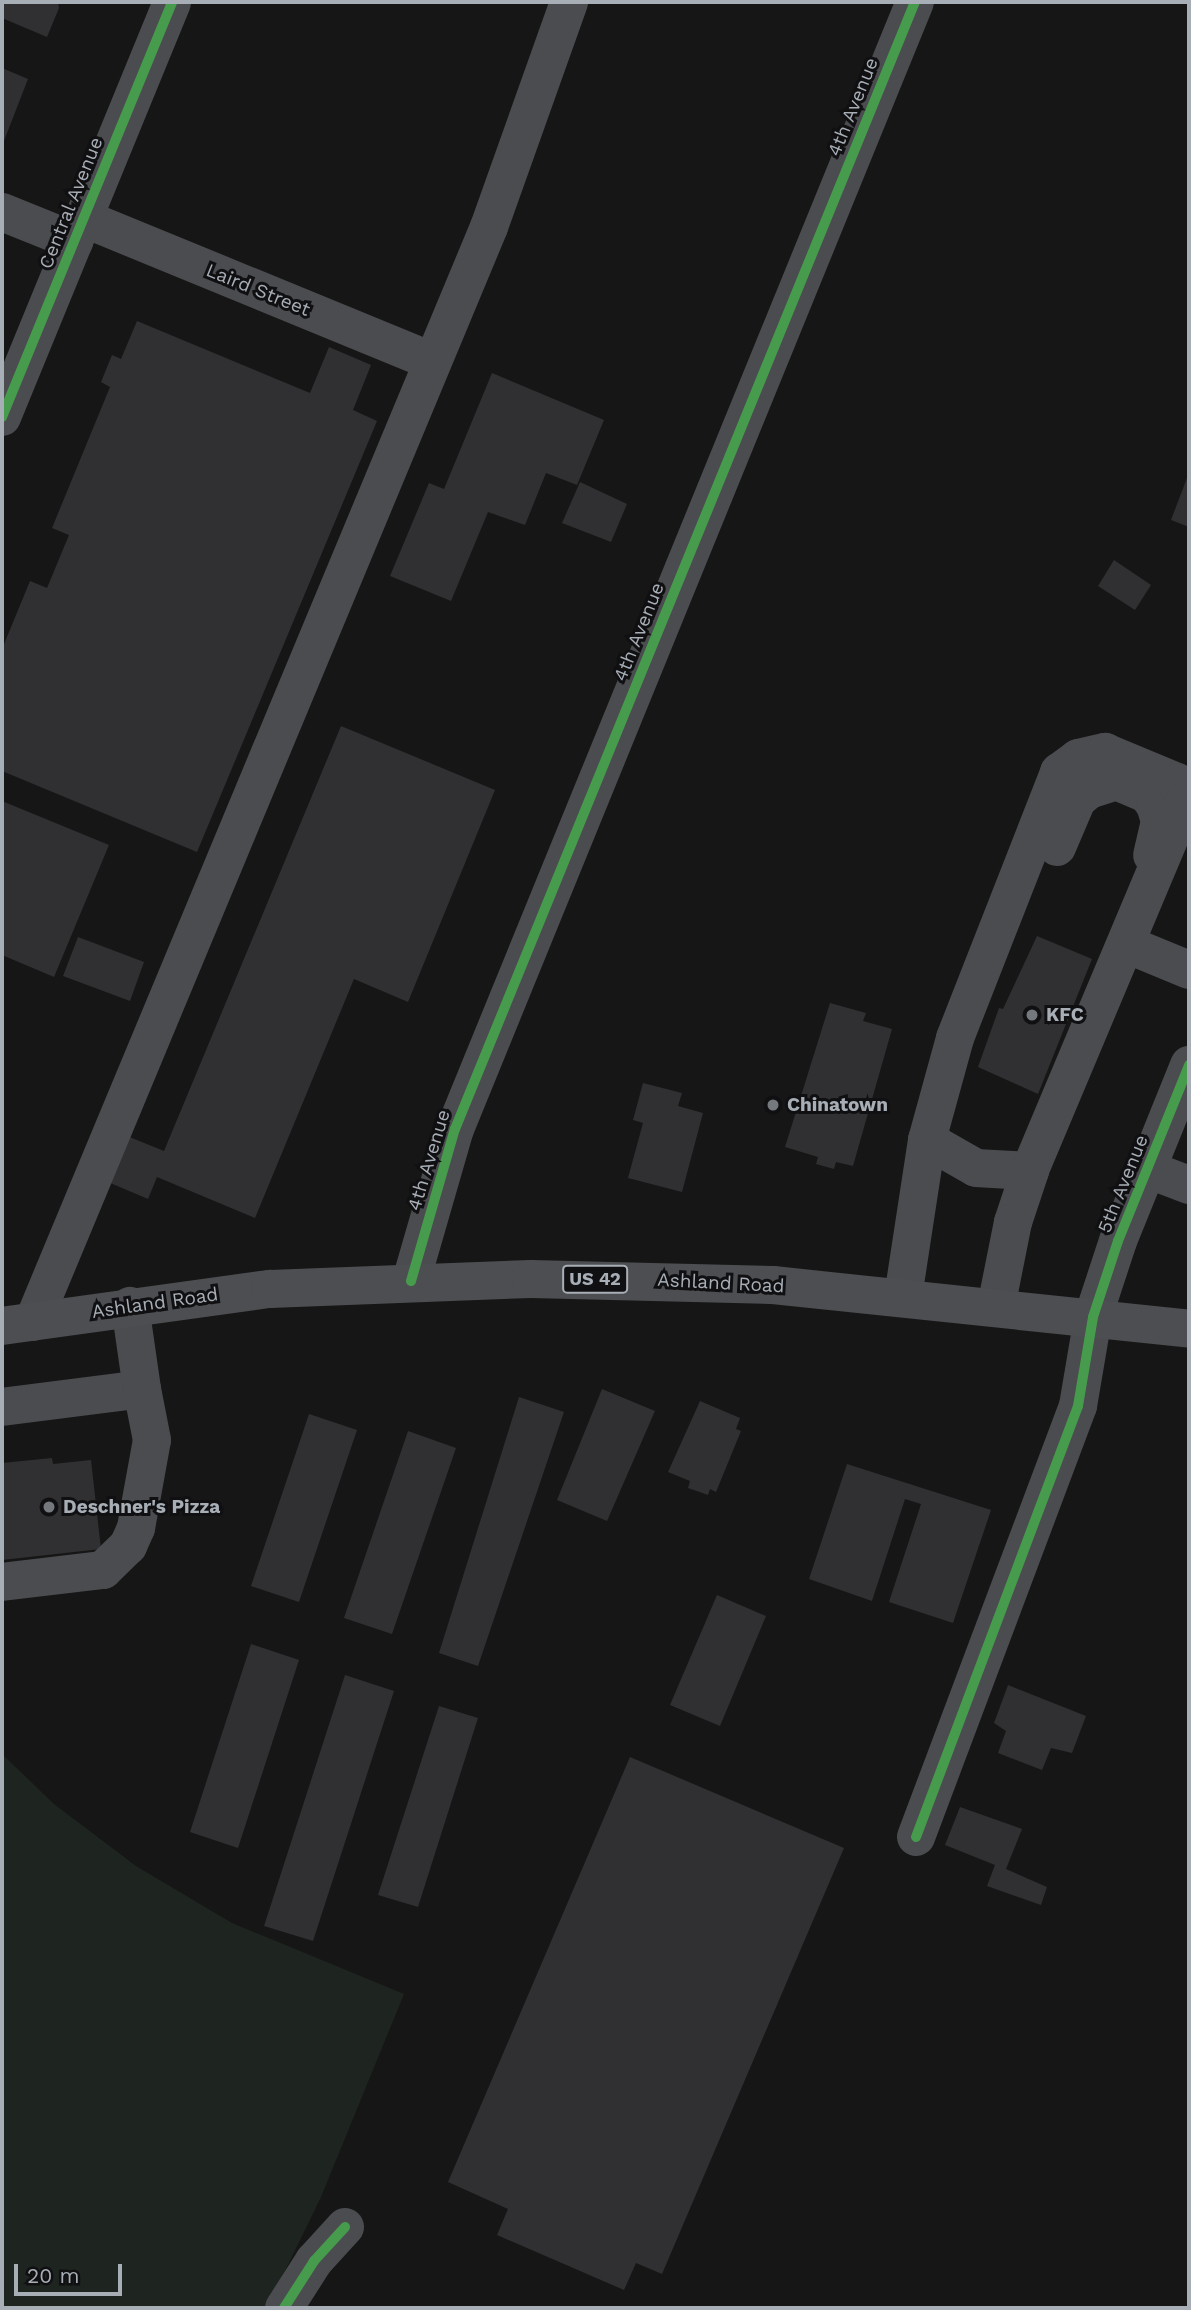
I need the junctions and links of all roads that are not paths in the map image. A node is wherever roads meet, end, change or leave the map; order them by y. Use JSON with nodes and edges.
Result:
{"nodes":[{"id":1,"x":172,"y":2,"type":"edge"},
{"id":2,"x":569,"y":2,"type":"edge"},
{"id":3,"x":915,"y":2,"type":"edge"},
{"id":4,"x":2,"y":212,"type":"edge"},
{"id":5,"x":78,"y":230,"type":"junction"},
{"id":6,"x":432,"y":361,"type":"junction"},
{"id":7,"x":2,"y":417,"type":"edge"},
{"id":8,"x":1126,"y":944,"type":"junction"},
{"id":9,"x":1189,"y":970,"type":"edge"},
{"id":10,"x":971,"y":998,"type":"junction"},
{"id":11,"x":1092,"y":1024,"type":"junction"},
{"id":12,"x":1189,"y":1065,"type":"edge"},
{"id":13,"x":927,"y":1140,"type":"junction"},
{"id":14,"x":1147,"y":1169,"type":"junction"},
{"id":15,"x":1030,"y":1171,"type":"junction"},
{"id":16,"x":1189,"y":1185,"type":"edge"},
{"id":17,"x":411,"y":1281,"type":"junction"},
{"id":18,"x":903,"y":1297,"type":"junction"},
{"id":19,"x":130,"y":1306,"type":"junction"},
{"id":20,"x":996,"y":1307,"type":"junction"},
{"id":21,"x":1093,"y":1317,"type":"junction"},
{"id":22,"x":18,"y":1324,"type":"edge"},
{"id":23,"x":1189,"y":1329,"type":"edge"},
{"id":24,"x":142,"y":1389,"type":"junction"},
{"id":25,"x":2,"y":1407,"type":"edge"},
{"id":26,"x":2,"y":1582,"type":"edge"},
{"id":27,"x":916,"y":1837,"type":"dead end"},
{"id":28,"x":345,"y":2227,"type":"dead end"},
{"id":29,"x":284,"y":2308,"type":"edge"}],
"edges":[{"from":1,"to":5,"type":"street","name":"Central Avenue"},
{"from":2,"to":6,"type":"street"},
{"from":3,"to":17,"type":"street","name":"4th Avenue"},
{"from":4,"to":5,"type":"street","name":"Laird Street"},
{"from":5,"to":6,"type":"street","name":"Laird Street"},
{"from":5,"to":7,"type":"street","name":"Central Avenue"},
{"from":6,"to":22,"type":"street"},
{"from":8,"to":9,"type":"street"},
{"from":8,"to":10,"type":"street"},
{"from":8,"to":11,"type":"street"},
{"from":10,"to":11,"type":"street"},
{"from":10,"to":13,"type":"street"},
{"from":11,"to":15,"type":"street"},
{"from":12,"to":14,"type":"street","name":"5th Avenue"},
{"from":13,"to":15,"type":"street"},
{"from":13,"to":18,"type":"street"},
{"from":14,"to":16,"type":"street"},
{"from":14,"to":21,"type":"street","name":"5th Avenue"},
{"from":15,"to":20,"type":"street"},
{"from":17,"to":18,"type":"main road","name":"Ashland Road","number":"US 42"},
{"from":17,"to":19,"type":"main road","name":"Ashland Road","number":"US 42"},
{"from":18,"to":20,"type":"main road","name":"Ashland Road","number":"US 42"},
{"from":19,"to":22,"type":"main road","name":"Ashland Road","number":"US 42"},
{"from":19,"to":24,"type":"street"},
{"from":20,"to":21,"type":"main road","name":"Ashland Road","number":"US 42"},
{"from":21,"to":23,"type":"main road","name":"Ashland Road","number":"US 42"},
{"from":21,"to":27,"type":"street","name":"5th Avenue"},
{"from":24,"to":25,"type":"street"},
{"from":24,"to":26,"type":"street"},
{"from":28,"to":29,"type":"street"}]}
